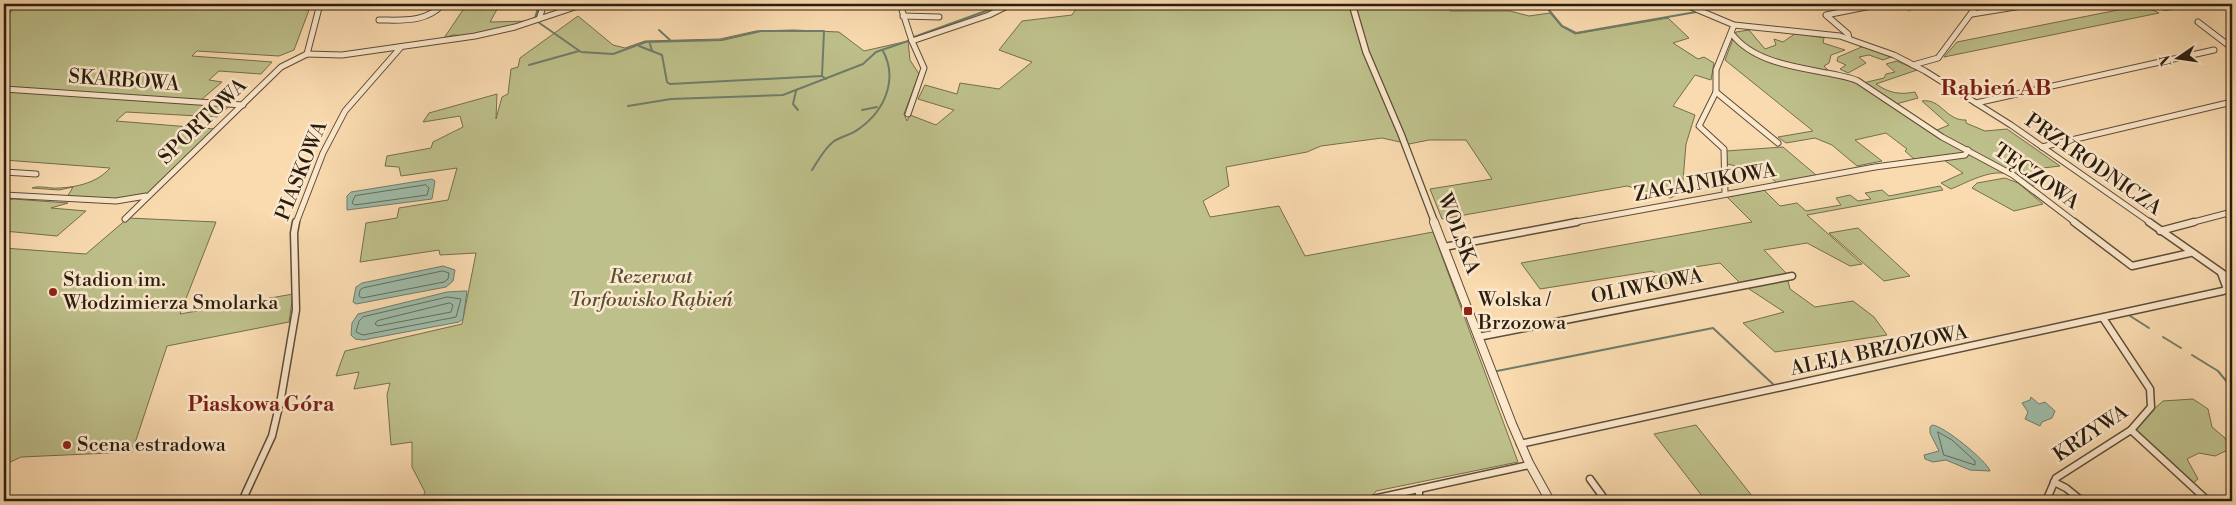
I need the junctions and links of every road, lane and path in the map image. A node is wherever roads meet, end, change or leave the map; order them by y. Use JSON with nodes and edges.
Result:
{"nodes":[{"id":1,"x":320,"y":4,"type":"edge"},
{"id":2,"x":442,"y":4,"type":"edge"},
{"id":3,"x":544,"y":4,"type":"edge"},
{"id":4,"x":584,"y":4,"type":"edge"},
{"id":5,"x":900,"y":4,"type":"edge"},
{"id":6,"x":1011,"y":4,"type":"edge"},
{"id":7,"x":1352,"y":4,"type":"edge"},
{"id":8,"x":1684,"y":4,"type":"edge"},
{"id":9,"x":1881,"y":4,"type":"edge"},
{"id":10,"x":1978,"y":4,"type":"edge"},
{"id":11,"x":2034,"y":4,"type":"edge"},
{"id":12,"x":1972,"y":14,"type":"junction"},
{"id":13,"x":903,"y":16,"type":"junction"},
{"id":14,"x":940,"y":17,"type":"dead end"},
{"id":15,"x":539,"y":19,"type":"junction"},
{"id":16,"x":379,"y":20,"type":"dead end"},
{"id":17,"x":2198,"y":22,"type":"dead end"},
{"id":18,"x":1734,"y":25,"type":"junction"},
{"id":19,"x":1732,"y":34,"type":"junction"},
{"id":20,"x":1849,"y":38,"type":"junction"},
{"id":21,"x":912,"y":41,"type":"junction"},
{"id":22,"x":401,"y":47,"type":"junction"},
{"id":23,"x":2232,"y":48,"type":"edge"},
{"id":24,"x":2214,"y":50,"type":"dead end"},
{"id":25,"x":307,"y":54,"type":"junction"},
{"id":26,"x":1913,"y":65,"type":"junction"},
{"id":27,"x":4,"y":89,"type":"edge"},
{"id":28,"x":1716,"y":92,"type":"junction"},
{"id":29,"x":2232,"y":102,"type":"edge"},
{"id":30,"x":1976,"y":103,"type":"junction"},
{"id":31,"x":243,"y":105,"type":"junction"},
{"id":32,"x":908,"y":114,"type":"dead end"},
{"id":33,"x":1778,"y":144,"type":"dead end"},
{"id":34,"x":2042,"y":147,"type":"junction"},
{"id":35,"x":1968,"y":150,"type":"junction"},
{"id":36,"x":4,"y":172,"type":"edge"},
{"id":37,"x":36,"y":174,"type":"dead end"},
{"id":38,"x":1725,"y":194,"type":"junction"},
{"id":39,"x":4,"y":195,"type":"edge"},
{"id":40,"x":148,"y":195,"type":"junction"},
{"id":41,"x":2232,"y":212,"type":"edge"},
{"id":42,"x":125,"y":219,"type":"dead end"},
{"id":43,"x":2160,"y":231,"type":"junction"},
{"id":44,"x":1444,"y":247,"type":"junction"},
{"id":45,"x":2190,"y":253,"type":"junction"},
{"id":46,"x":2221,"y":273,"type":"junction"},
{"id":47,"x":1792,"y":276,"type":"dead end"},
{"id":48,"x":2232,"y":280,"type":"edge"},
{"id":49,"x":2103,"y":318,"type":"junction"},
{"id":50,"x":1478,"y":337,"type":"junction"},
{"id":51,"x":2131,"y":430,"type":"junction"},
{"id":52,"x":1520,"y":444,"type":"junction"},
{"id":53,"x":1528,"y":465,"type":"junction"},
{"id":54,"x":1590,"y":478,"type":"dead end"},
{"id":55,"x":2054,"y":482,"type":"junction"},
{"id":56,"x":1419,"y":489,"type":"junction"},
{"id":57,"x":1377,"y":500,"type":"edge"},
{"id":58,"x":242,"y":501,"type":"edge"},
{"id":59,"x":1364,"y":501,"type":"edge"},
{"id":60,"x":1419,"y":501,"type":"edge"},
{"id":61,"x":1550,"y":501,"type":"edge"},
{"id":62,"x":1606,"y":501,"type":"edge"},
{"id":63,"x":2046,"y":501,"type":"edge"},
{"id":64,"x":2082,"y":501,"type":"edge"},
{"id":65,"x":2208,"y":501,"type":"edge"}],
"edges":[{"from":1,"to":25,"type":"street"},
{"from":2,"to":16,"type":"street"},
{"from":3,"to":15,"type":"street"},
{"from":4,"to":15,"type":"street"},
{"from":5,"to":13,"type":"street"},
{"from":6,"to":21,"type":"street"},
{"from":7,"to":44,"type":"street","name":"WOLSKA"},
{"from":8,"to":18,"type":"street","name":"PRZYRODNICZA"},
{"from":9,"to":20,"type":"street"},
{"from":10,"to":12,"type":"street"},
{"from":11,"to":12,"type":"street"},
{"from":12,"to":26,"type":"street"},
{"from":13,"to":14,"type":"street"},
{"from":13,"to":21,"type":"street"},
{"from":15,"to":22,"type":"street"},
{"from":17,"to":23,"type":"street"},
{"from":18,"to":19,"type":"street"},
{"from":18,"to":20,"type":"street","name":"PRZYRODNICZA"},
{"from":19,"to":28,"type":"street"},
{"from":19,"to":35,"type":"street","name":"TĘCZOWA"},
{"from":20,"to":26,"type":"street","name":"PRZYRODNICZA"},
{"from":21,"to":32,"type":"street"},
{"from":22,"to":25,"type":"street"},
{"from":22,"to":58,"type":"street","name":"PIASKOWA"},
{"from":24,"to":30,"type":"street"},
{"from":25,"to":31,"type":"street","name":"SPORTOWA"},
{"from":26,"to":30,"type":"street","name":"PRZYRODNICZA"},
{"from":27,"to":31,"type":"street","name":"SKARBOWA"},
{"from":28,"to":33,"type":"street"},
{"from":28,"to":38,"type":"street"},
{"from":29,"to":34,"type":"street"},
{"from":30,"to":34,"type":"street","name":"PRZYRODNICZA"},
{"from":31,"to":40,"type":"street","name":"SPORTOWA"},
{"from":34,"to":43,"type":"street","name":"PRZYRODNICZA"},
{"from":35,"to":38,"type":"street","name":"ZAGAJNIKOWA"},
{"from":35,"to":45,"type":"street","name":"TĘCZOWA"},
{"from":36,"to":37,"type":"street"},
{"from":38,"to":44,"type":"street","name":"ZAGAJNIKOWA"},
{"from":39,"to":40,"type":"street"},
{"from":40,"to":42,"type":"street","name":"SPORTOWA"},
{"from":41,"to":43,"type":"street"},
{"from":43,"to":45,"type":"street","name":"PRZYRODNICZA"},
{"from":44,"to":50,"type":"street","name":"WOLSKA"},
{"from":45,"to":46,"type":"street","name":"PRZYRODNICZA"},
{"from":46,"to":48,"type":"street","name":"PRZYRODNICZA"},
{"from":46,"to":49,"type":"street","name":"ALEJA BRZOZOWA"},
{"from":47,"to":50,"type":"street","name":"OLIWKOWA"},
{"from":49,"to":51,"type":"street","name":"KRZYWA"},
{"from":49,"to":52,"type":"street","name":"ALEJA BRZOZOWA"},
{"from":50,"to":52,"type":"street","name":"WOLSKA"},
{"from":51,"to":55,"type":"street","name":"KRZYWA"},
{"from":51,"to":65,"type":"street"},
{"from":52,"to":53,"type":"street","name":"WOLSKA"},
{"from":53,"to":56,"type":"street"},
{"from":53,"to":61,"type":"street","name":"WOLSKA"},
{"from":54,"to":62,"type":"street"},
{"from":55,"to":63,"type":"street","name":"KRZYWA"},
{"from":55,"to":64,"type":"street"},
{"from":56,"to":57,"type":"street"},
{"from":56,"to":60,"type":"street"},
{"from":57,"to":59,"type":"street"}]}
